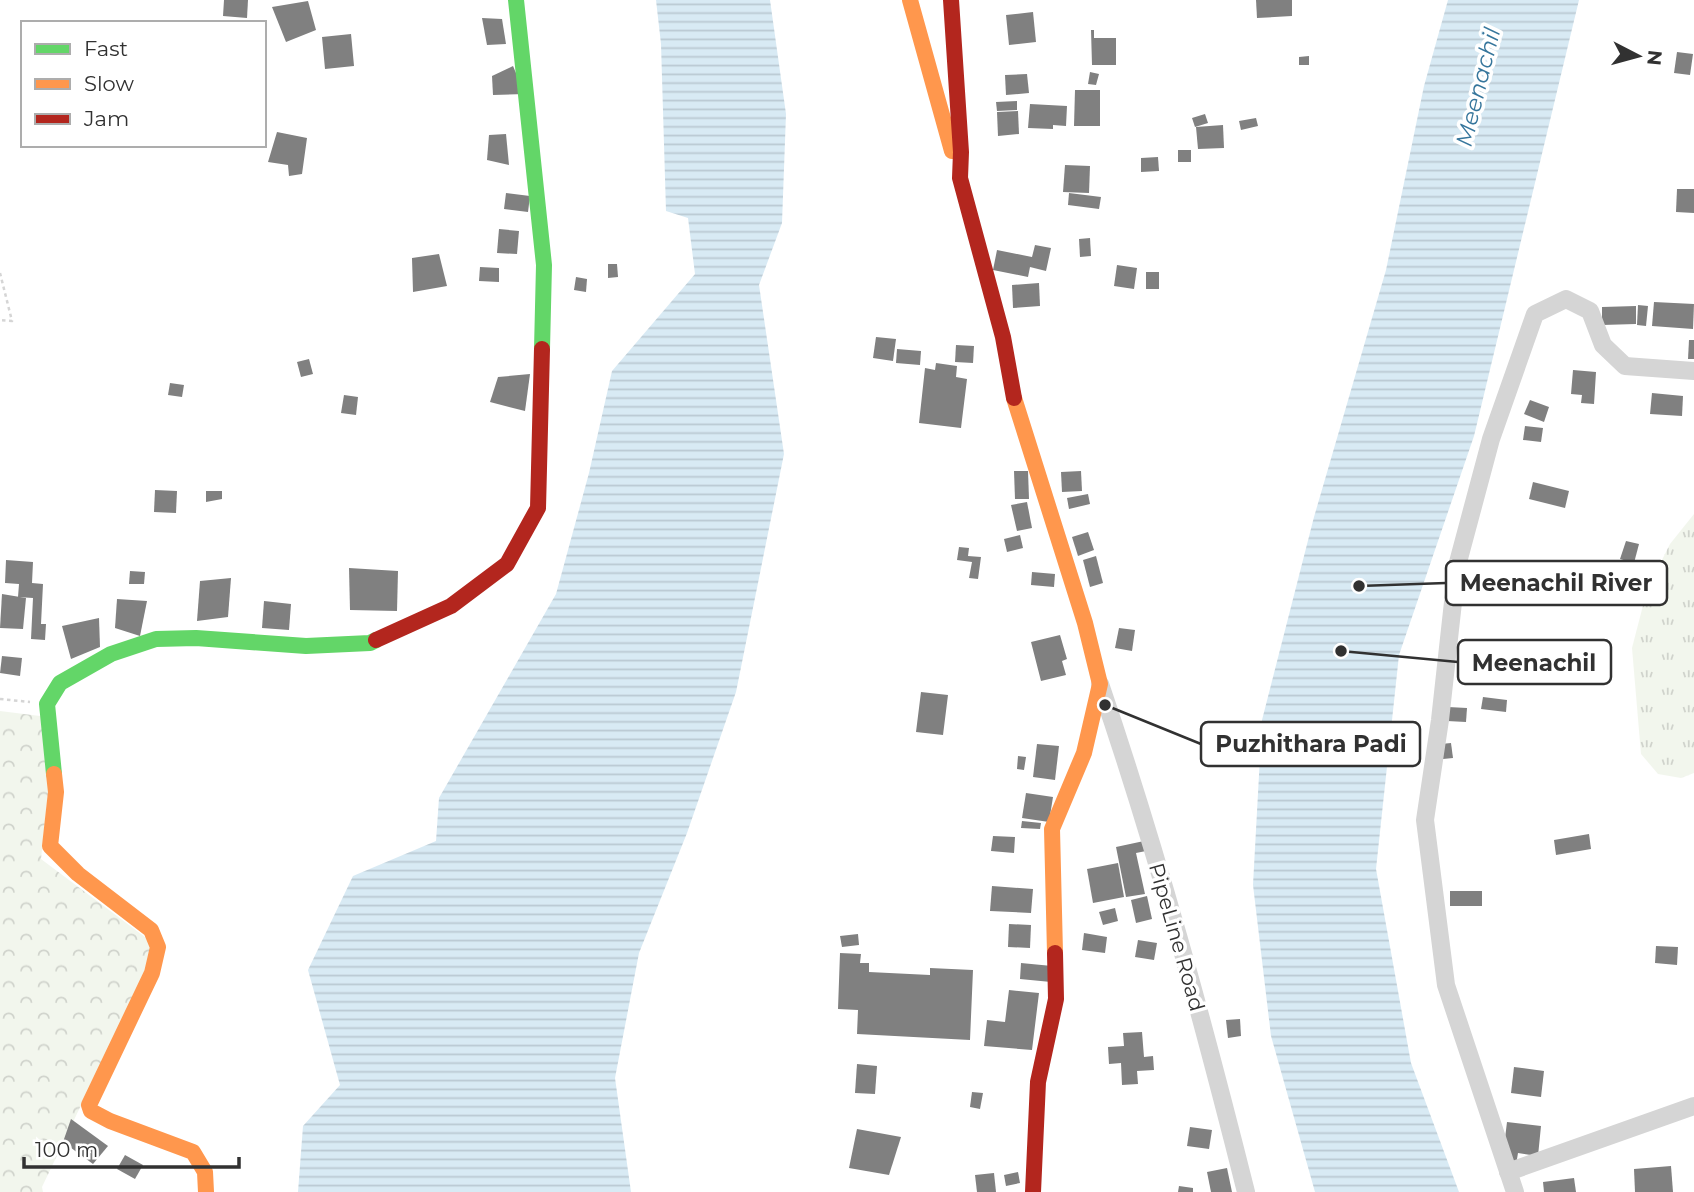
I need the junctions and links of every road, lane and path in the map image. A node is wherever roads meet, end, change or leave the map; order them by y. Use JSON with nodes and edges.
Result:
{"nodes":[{"id":1,"x":516,"y":0,"type":"edge"},
{"id":2,"x":910,"y":0,"type":"edge"},
{"id":3,"x":951,"y":0,"type":"edge"},
{"id":4,"x":960,"y":178,"type":"junction"},
{"id":5,"x":0,"y":273,"type":"edge"},
{"id":6,"x":0,"y":320,"type":"edge"},
{"id":7,"x":1694,"y":371,"type":"edge"},
{"id":8,"x":1100,"y":684,"type":"junction"},
{"id":9,"x":0,"y":699,"type":"edge"},
{"id":10,"x":47,"y":704,"type":"junction"},
{"id":11,"x":1694,"y":1106,"type":"edge"},
{"id":12,"x":1508,"y":1172,"type":"junction"},
{"id":13,"x":206,"y":1192,"type":"edge"},
{"id":14,"x":1033,"y":1192,"type":"edge"},
{"id":15,"x":1246,"y":1192,"type":"edge"},
{"id":16,"x":1515,"y":1192,"type":"edge"}],
"edges":[{"from":1,"to":10,"type":"street"},
{"from":2,"to":4,"type":"street"},
{"from":3,"to":4,"type":"street"},
{"from":4,"to":8,"type":"street"},
{"from":5,"to":6,"type":"path"},
{"from":7,"to":12,"type":"street"},
{"from":8,"to":14,"type":"street"},
{"from":8,"to":15,"type":"street","name":"PipeLine Road"},
{"from":9,"to":10,"type":"path"},
{"from":10,"to":13,"type":"street"},
{"from":11,"to":12,"type":"street"},
{"from":12,"to":16,"type":"street"}]}
